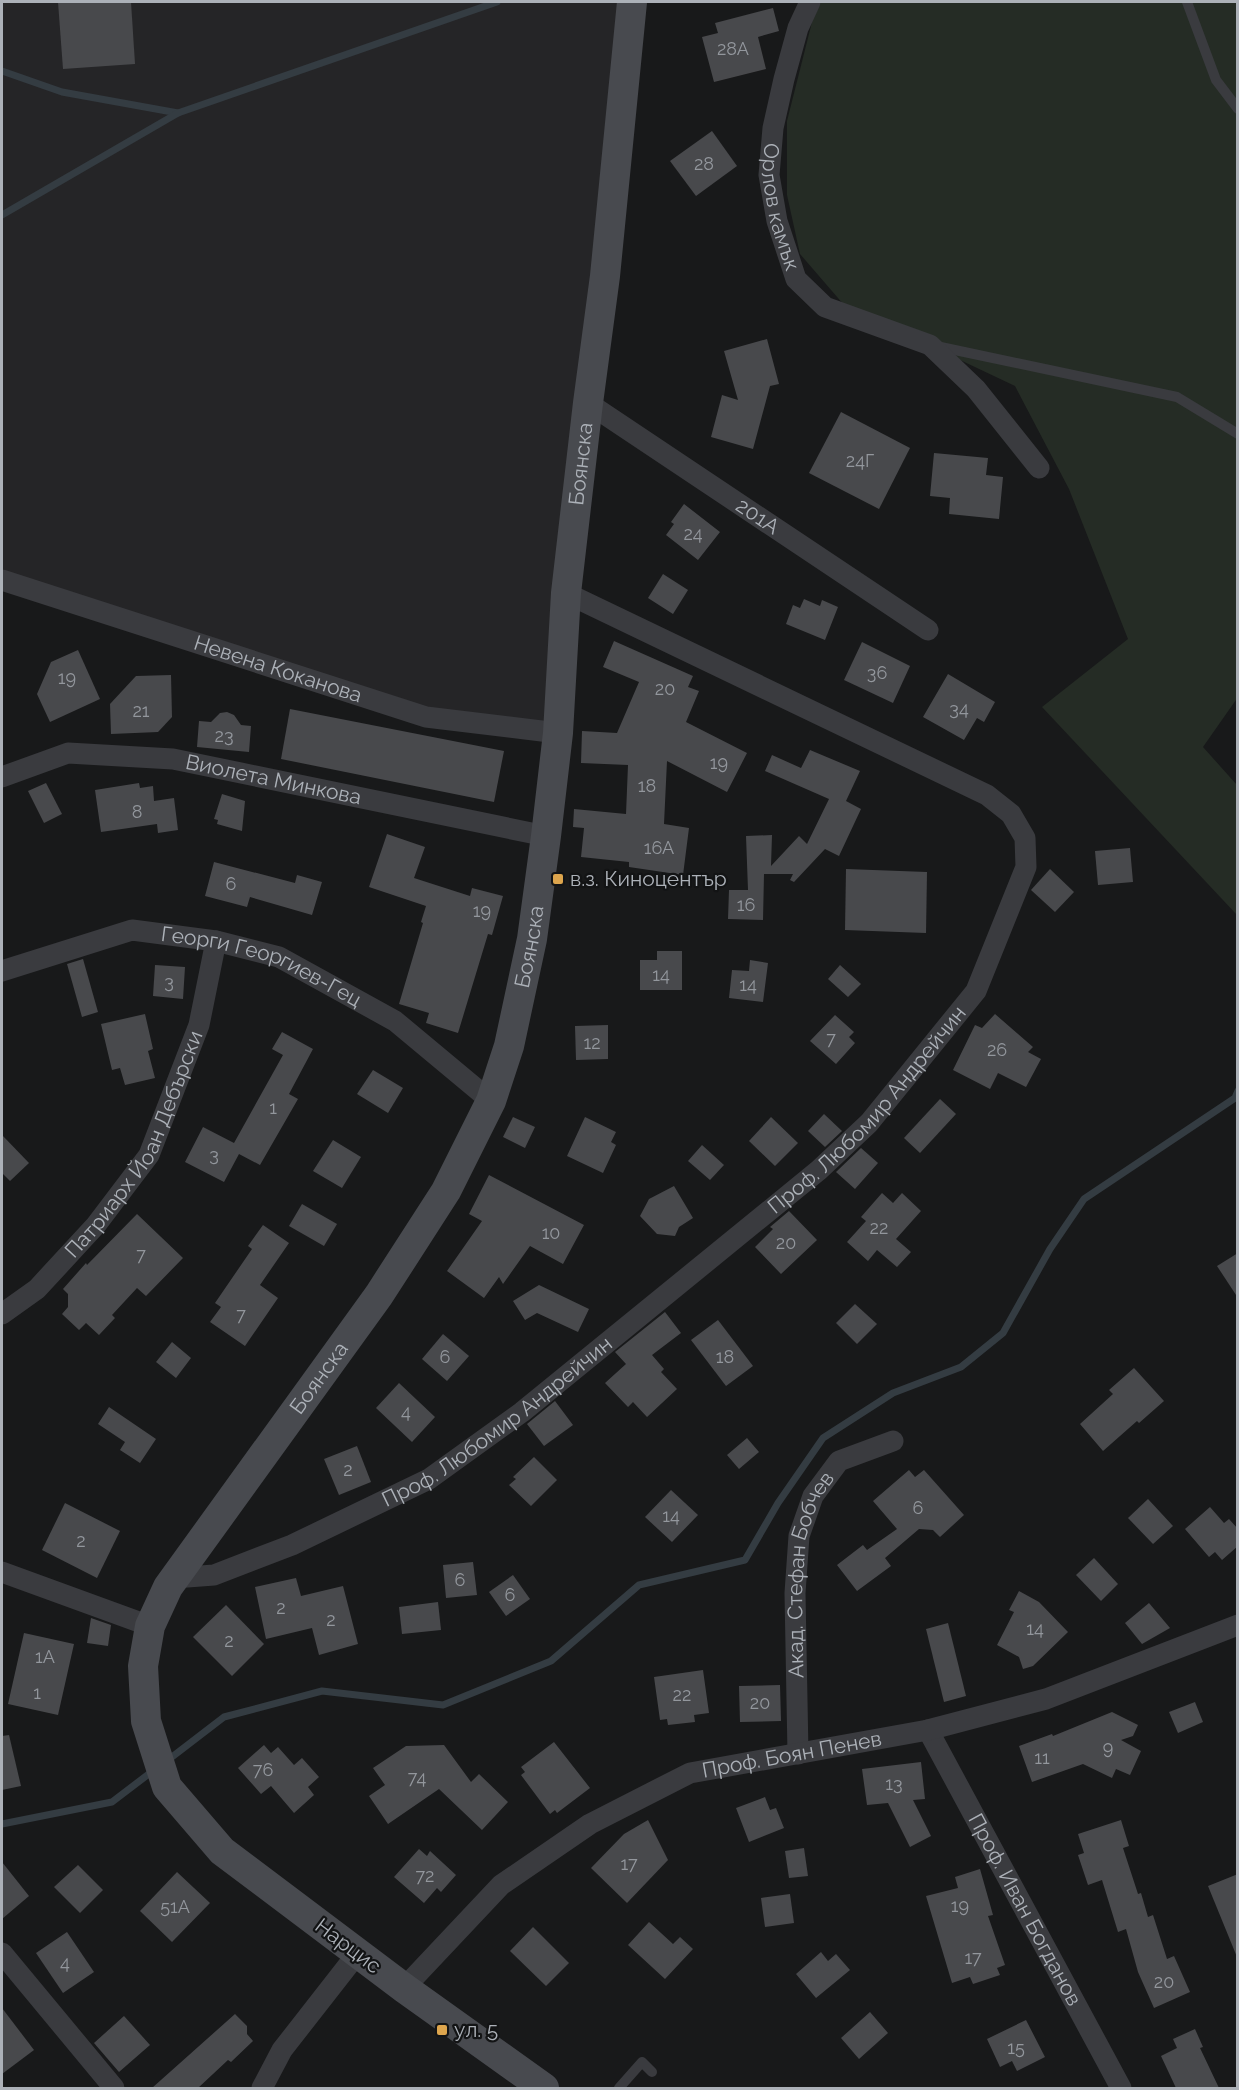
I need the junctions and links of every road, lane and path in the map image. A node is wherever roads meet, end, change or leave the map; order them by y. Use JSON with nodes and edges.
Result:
{"nodes":[{"id":1,"x":632,"y":2,"type":"edge"},
{"id":2,"x":810,"y":2,"type":"edge"},
{"id":3,"x":1187,"y":2,"type":"edge"},
{"id":4,"x":1238,"y":109,"type":"edge"},
{"id":5,"x":930,"y":345,"type":"junction"},
{"id":6,"x":588,"y":403,"type":"junction"},
{"id":7,"x":1238,"y":434,"type":"edge"},
{"id":8,"x":1039,"y":468,"type":"dead end"},
{"id":9,"x":2,"y":579,"type":"edge"},
{"id":10,"x":566,"y":592,"type":"junction"},
{"id":11,"x":928,"y":630,"type":"dead end"},
{"id":12,"x":558,"y":733,"type":"junction"},
{"id":13,"x":2,"y":777,"type":"edge"},
{"id":14,"x":546,"y":836,"type":"junction"},
{"id":15,"x":216,"y":941,"type":"junction"},
{"id":16,"x":2,"y":971,"type":"edge"},
{"id":17,"x":491,"y":1101,"type":"junction"},
{"id":18,"x":2,"y":1314,"type":"edge"},
{"id":19,"x":893,"y":1441,"type":"dead end"},
{"id":20,"x":2,"y":1572,"type":"edge"},
{"id":21,"x":174,"y":1578,"type":"junction"},
{"id":22,"x":1238,"y":1625,"type":"edge"},
{"id":23,"x":150,"y":1626,"type":"junction"},
{"id":24,"x":928,"y":1730,"type":"junction"},
{"id":25,"x":798,"y":1754,"type":"junction"},
{"id":26,"x":167,"y":1787,"type":"joint"},
{"id":27,"x":2,"y":1953,"type":"edge"},
{"id":28,"x":357,"y":1954,"type":"junction"},
{"id":29,"x":404,"y":1988,"type":"junction"},
{"id":30,"x":652,"y":2072,"type":"dead end"},
{"id":31,"x":114,"y":2088,"type":"edge"},
{"id":32,"x":262,"y":2088,"type":"edge"},
{"id":33,"x":544,"y":2088,"type":"edge"},
{"id":34,"x":619,"y":2088,"type":"edge"},
{"id":35,"x":1121,"y":2088,"type":"edge"}],
"edges":[{"from":1,"to":6,"type":"main road","name":"Боянска"},
{"from":2,"to":5,"type":"street","name":"Орлов камък"},
{"from":3,"to":4,"type":"lane"},
{"from":5,"to":7,"type":"lane"},
{"from":5,"to":8,"type":"street","name":"Орлов камък"},
{"from":6,"to":10,"type":"main road","name":"Боянска"},
{"from":6,"to":11,"type":"street","name":"201А"},
{"from":9,"to":12,"type":"street","name":"Невена Коканова"},
{"from":10,"to":12,"type":"main road","name":"Боянска"},
{"from":10,"to":21,"type":"street","name":"Проф. Любомир Андрейчин"},
{"from":12,"to":14,"type":"main road","name":"Боянска"},
{"from":13,"to":14,"type":"street","name":"Виолета Минкова"},
{"from":14,"to":17,"type":"main road","name":"Боянска"},
{"from":15,"to":16,"type":"street","name":"Георги Георгиев-Гец"},
{"from":15,"to":17,"type":"street","name":"Георги Георгиев-Гец"},
{"from":15,"to":18,"type":"street","name":"Патриарх Йоан Дебърски"},
{"from":17,"to":21,"type":"main road","name":"Боянска"},
{"from":19,"to":25,"type":"street","name":"Акад. Стефан Бобчев"},
{"from":20,"to":23,"type":"street"},
{"from":21,"to":23,"type":"main road","name":"Боянска"},
{"from":22,"to":24,"type":"street","name":"Проф. Боян Пенев"},
{"from":23,"to":26,"type":"main road","name":"Боянска"},
{"from":24,"to":25,"type":"street","name":"Проф. Боян Пенев"},
{"from":24,"to":35,"type":"street","name":"Проф. Иван Богданов"},
{"from":25,"to":29,"type":"street","name":"Проф. Боян Пенев"},
{"from":26,"to":28,"type":"main road","name":"Нарцис"},
{"from":27,"to":31,"type":"street"},
{"from":28,"to":29,"type":"main road","name":"Нарцис"},
{"from":28,"to":32,"type":"street"},
{"from":29,"to":33,"type":"main road","name":"Нарцис"},
{"from":30,"to":34,"type":"lane"}]}
